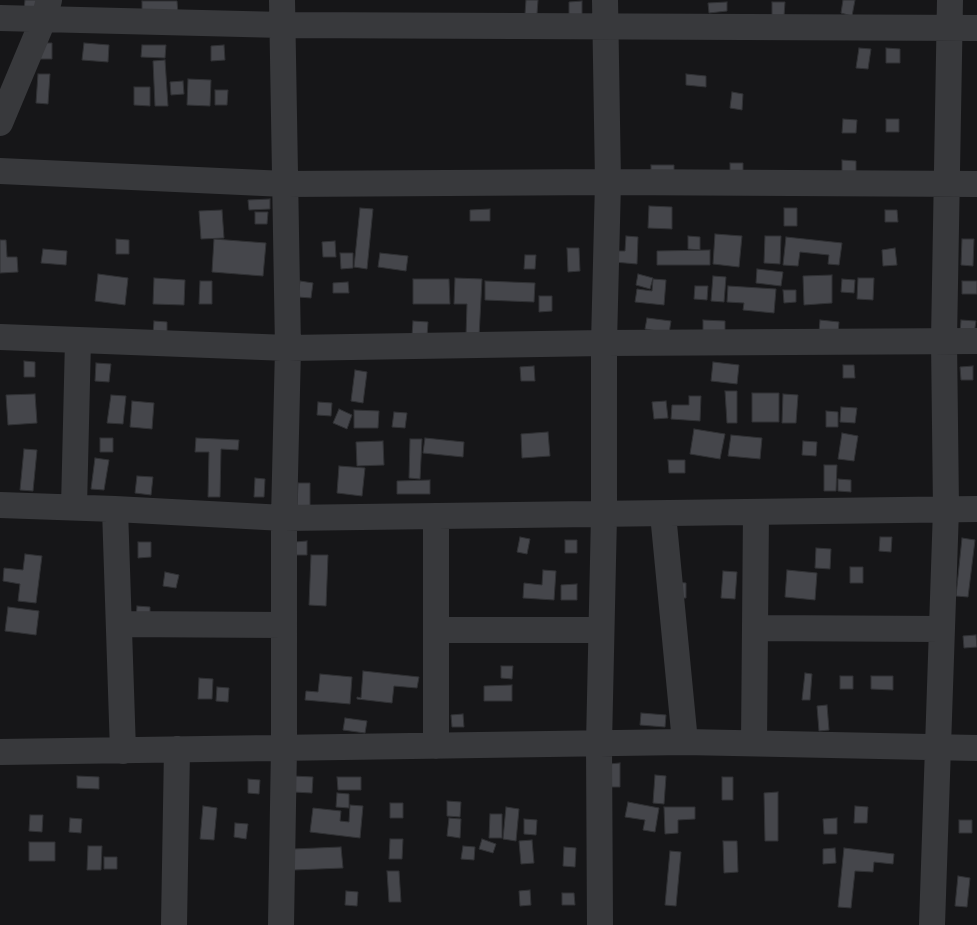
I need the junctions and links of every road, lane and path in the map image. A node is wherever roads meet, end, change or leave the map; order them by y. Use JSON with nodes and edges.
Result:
{"nodes":[{"id":1,"x":950,"y":0,"type":"edge"},
{"id":2,"x":46,"y":9,"type":"edge"},
{"id":3,"x":283,"y":12,"type":"edge"},
{"id":4,"x":606,"y":13,"type":"edge"},
{"id":5,"x":0,"y":18,"type":"edge"},
{"id":6,"x":950,"y":28,"type":"junction"},
{"id":7,"x":977,"y":28,"type":"edge"},
{"id":8,"x":0,"y":123,"type":"edge"},
{"id":9,"x":0,"y":171,"type":"edge"},
{"id":10,"x":608,"y":182,"type":"junction"},
{"id":11,"x":947,"y":183,"type":"junction"},
{"id":12,"x":285,"y":184,"type":"junction"},
{"id":13,"x":977,"y":184,"type":"edge"},
{"id":14,"x":0,"y":337,"type":"edge"},
{"id":15,"x":78,"y":340,"type":"junction"},
{"id":16,"x":944,"y":340,"type":"junction"},
{"id":17,"x":977,"y":341,"type":"edge"},
{"id":18,"x":604,"y":343,"type":"junction"},
{"id":19,"x":288,"y":348,"type":"junction"},
{"id":20,"x":0,"y":505,"type":"edge"},
{"id":21,"x":74,"y":507,"type":"junction"},
{"id":22,"x":115,"y":508,"type":"junction"},
{"id":23,"x":946,"y":509,"type":"junction"},
{"id":24,"x":977,"y":509,"type":"edge"},
{"id":25,"x":756,"y":512,"type":"junction"},
{"id":26,"x":663,"y":514,"type":"junction"},
{"id":27,"x":604,"y":515,"type":"junction"},
{"id":28,"x":436,"y":516,"type":"junction"},
{"id":29,"x":284,"y":518,"type":"junction"},
{"id":30,"x":119,"y":624,"type":"junction"},
{"id":31,"x":284,"y":625,"type":"junction"},
{"id":32,"x":755,"y":628,"type":"junction"},
{"id":33,"x":942,"y":629,"type":"junction"},
{"id":34,"x":436,"y":630,"type":"junction"},
{"id":35,"x":601,"y":630,"type":"junction"},
{"id":36,"x":686,"y":742,"type":"junction"},
{"id":37,"x":754,"y":743,"type":"junction"},
{"id":38,"x":599,"y":744,"type":"junction"},
{"id":39,"x":436,"y":746,"type":"junction"},
{"id":40,"x":284,"y":747,"type":"junction"},
{"id":41,"x":939,"y":747,"type":"junction"},
{"id":42,"x":977,"y":748,"type":"edge"},
{"id":43,"x":177,"y":749,"type":"junction"},
{"id":44,"x":123,"y":751,"type":"junction"},
{"id":45,"x":0,"y":752,"type":"edge"},
{"id":46,"x":174,"y":925,"type":"edge"},
{"id":47,"x":281,"y":925,"type":"edge"},
{"id":48,"x":600,"y":925,"type":"edge"},
{"id":49,"x":932,"y":925,"type":"edge"}],
"edges":[{"from":1,"to":6,"type":"street"},
{"from":2,"to":3,"type":"street"},
{"from":2,"to":5,"type":"street"},
{"from":2,"to":8,"type":"street"},
{"from":3,"to":4,"type":"street"},
{"from":3,"to":12,"type":"street"},
{"from":4,"to":6,"type":"street"},
{"from":4,"to":10,"type":"street"},
{"from":6,"to":7,"type":"street"},
{"from":6,"to":11,"type":"street"},
{"from":9,"to":12,"type":"street"},
{"from":10,"to":11,"type":"street"},
{"from":10,"to":12,"type":"street"},
{"from":10,"to":18,"type":"street"},
{"from":11,"to":13,"type":"street"},
{"from":11,"to":16,"type":"street"},
{"from":12,"to":19,"type":"street"},
{"from":14,"to":15,"type":"street"},
{"from":15,"to":19,"type":"street"},
{"from":15,"to":21,"type":"street"},
{"from":16,"to":17,"type":"street"},
{"from":16,"to":18,"type":"street"},
{"from":16,"to":23,"type":"street"},
{"from":18,"to":19,"type":"street"},
{"from":18,"to":27,"type":"street"},
{"from":19,"to":29,"type":"street"},
{"from":20,"to":21,"type":"street"},
{"from":21,"to":22,"type":"street"},
{"from":22,"to":29,"type":"street"},
{"from":22,"to":30,"type":"street"},
{"from":23,"to":24,"type":"street"},
{"from":23,"to":25,"type":"street"},
{"from":23,"to":33,"type":"street"},
{"from":25,"to":26,"type":"street"},
{"from":25,"to":32,"type":"street"},
{"from":26,"to":27,"type":"street"},
{"from":26,"to":36,"type":"street"},
{"from":27,"to":28,"type":"street"},
{"from":27,"to":35,"type":"street"},
{"from":28,"to":29,"type":"street"},
{"from":28,"to":34,"type":"street"},
{"from":29,"to":31,"type":"street"},
{"from":30,"to":31,"type":"street"},
{"from":30,"to":44,"type":"street"},
{"from":31,"to":40,"type":"street"},
{"from":32,"to":33,"type":"street"},
{"from":32,"to":37,"type":"street"},
{"from":33,"to":41,"type":"street"},
{"from":34,"to":35,"type":"street"},
{"from":34,"to":39,"type":"street"},
{"from":35,"to":38,"type":"street"},
{"from":36,"to":37,"type":"street"},
{"from":36,"to":38,"type":"street"},
{"from":37,"to":41,"type":"street"},
{"from":38,"to":39,"type":"street"},
{"from":38,"to":48,"type":"street"},
{"from":39,"to":40,"type":"street"},
{"from":40,"to":43,"type":"street"},
{"from":40,"to":47,"type":"street"},
{"from":41,"to":42,"type":"street"},
{"from":41,"to":49,"type":"street"},
{"from":43,"to":44,"type":"street"},
{"from":43,"to":46,"type":"street"},
{"from":44,"to":45,"type":"street"}]}
